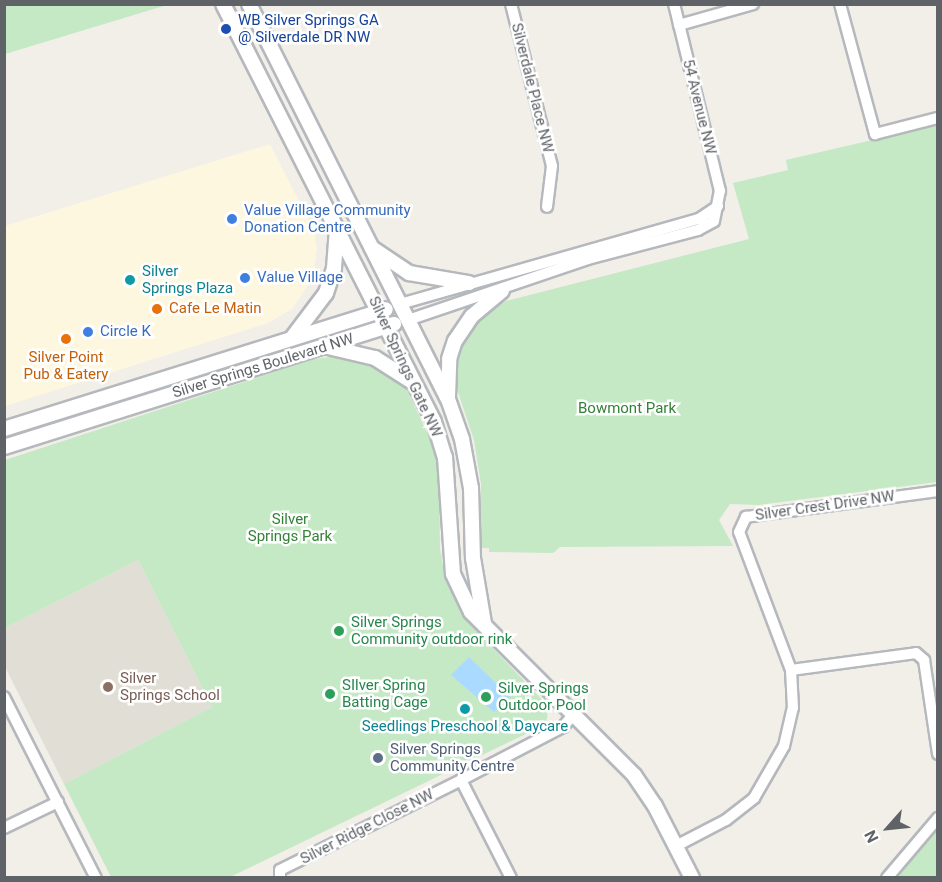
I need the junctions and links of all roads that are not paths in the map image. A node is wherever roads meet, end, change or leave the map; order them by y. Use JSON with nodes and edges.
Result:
{"nodes":[{"id":1,"x":223,"y":4,"type":"edge"},
{"id":2,"x":249,"y":4,"type":"edge"},
{"id":3,"x":511,"y":4,"type":"edge"},
{"id":4,"x":674,"y":4,"type":"edge"},
{"id":5,"x":753,"y":4,"type":"edge"},
{"id":6,"x":840,"y":4,"type":"edge"},
{"id":7,"x":679,"y":25,"type":"junction"},
{"id":8,"x":938,"y":118,"type":"edge"},
{"id":9,"x":548,"y":207,"type":"dead end"},
{"id":10,"x":718,"y":208,"type":"junction"},
{"id":11,"x":337,"y":228,"type":"junction"},
{"id":12,"x":371,"y":248,"type":"junction"},
{"id":13,"x":469,"y":283,"type":"junction"},
{"id":14,"x":502,"y":291,"type":"junction"},
{"id":15,"x":400,"y":304,"type":"junction"},
{"id":16,"x":380,"y":311,"type":"junction"},
{"id":17,"x":408,"y":320,"type":"junction"},
{"id":18,"x":387,"y":327,"type":"junction"},
{"id":19,"x":291,"y":339,"type":"junction"},
{"id":20,"x":326,"y":346,"type":"junction"},
{"id":21,"x":415,"y":383,"type":"junction"},
{"id":22,"x":448,"y":399,"type":"junction"},
{"id":23,"x":4,"y":429,"type":"edge"},
{"id":24,"x":4,"y":447,"type":"edge"},
{"id":25,"x":938,"y":491,"type":"edge"},
{"id":26,"x":484,"y":623,"type":"junction"},
{"id":27,"x":791,"y":670,"type":"junction"},
{"id":28,"x":4,"y":697,"type":"edge"},
{"id":29,"x":572,"y":716,"type":"junction"},
{"id":30,"x":938,"y":754,"type":"edge"},
{"id":31,"x":461,"y":780,"type":"junction"},
{"id":32,"x":58,"y":802,"type":"junction"},
{"id":33,"x":938,"y":818,"type":"edge"},
{"id":34,"x":4,"y":828,"type":"edge"},
{"id":35,"x":676,"y":846,"type":"junction"},
{"id":36,"x":96,"y":878,"type":"edge"},
{"id":37,"x":280,"y":878,"type":"edge"},
{"id":38,"x":511,"y":878,"type":"edge"},
{"id":39,"x":692,"y":878,"type":"edge"},
{"id":40,"x":887,"y":878,"type":"edge"}],
"edges":[{"from":1,"to":11,"type":"street","name":"Silver Springs Gate NW"},
{"from":2,"to":12,"type":"street","name":"Silver Springs Gate NW"},
{"from":3,"to":9,"type":"street","name":"Silverdale Place NW"},
{"from":4,"to":7,"type":"street","name":"54 Avenue NW"},
{"from":5,"to":7,"type":"street"},
{"from":6,"to":8,"type":"street"},
{"from":7,"to":10,"type":"street","name":"54 Avenue NW"},
{"from":10,"to":13,"type":"street","name":"Silver Springs Boulevard NW"},
{"from":10,"to":14,"type":"street","name":"Silver Springs Boulevard NW"},
{"from":11,"to":16,"type":"street","name":"Silver Springs Gate NW"},
{"from":11,"to":19,"type":"street"},
{"from":12,"to":13,"type":"street"},
{"from":12,"to":15,"type":"street","name":"Silver Springs Gate NW"},
{"from":13,"to":15,"type":"street","name":"Silver Springs Boulevard NW"},
{"from":14,"to":17,"type":"street","name":"Silver Springs Boulevard NW"},
{"from":14,"to":22,"type":"street"},
{"from":15,"to":16,"type":"street","name":"Silver Springs Boulevard NW"},
{"from":15,"to":17,"type":"street","name":"Silver Springs Gate NW"},
{"from":16,"to":18,"type":"street","name":"Silver Springs Gate NW"},
{"from":16,"to":19,"type":"street","name":"Silver Springs Boulevard NW"},
{"from":17,"to":18,"type":"street","name":"Silver Springs Boulevard NW"},
{"from":17,"to":22,"type":"street","name":"Silver Springs Gate NW"},
{"from":18,"to":20,"type":"street","name":"Silver Springs Boulevard NW"},
{"from":18,"to":21,"type":"street","name":"Silver Springs Gate NW"},
{"from":19,"to":23,"type":"street","name":"Silver Springs Boulevard NW"},
{"from":20,"to":21,"type":"street"},
{"from":20,"to":24,"type":"street","name":"Silver Springs Boulevard NW"},
{"from":21,"to":26,"type":"street","name":"Silver Springs Gate NW"},
{"from":22,"to":26,"type":"street","name":"Silver Springs Gate NW"},
{"from":25,"to":27,"type":"street","name":"Silver Crest Drive NW"},
{"from":26,"to":29,"type":"street"},
{"from":27,"to":30,"type":"street"},
{"from":27,"to":35,"type":"street","name":"Silver Crest Drive NW"},
{"from":28,"to":32,"type":"street"},
{"from":29,"to":31,"type":"street","name":"Silver Ridge Close NW"},
{"from":29,"to":35,"type":"street"},
{"from":31,"to":37,"type":"street","name":"Silver Ridge Close NW"},
{"from":31,"to":38,"type":"street"},
{"from":32,"to":34,"type":"street"},
{"from":32,"to":36,"type":"street"},
{"from":33,"to":40,"type":"street"},
{"from":35,"to":39,"type":"street"}]}
